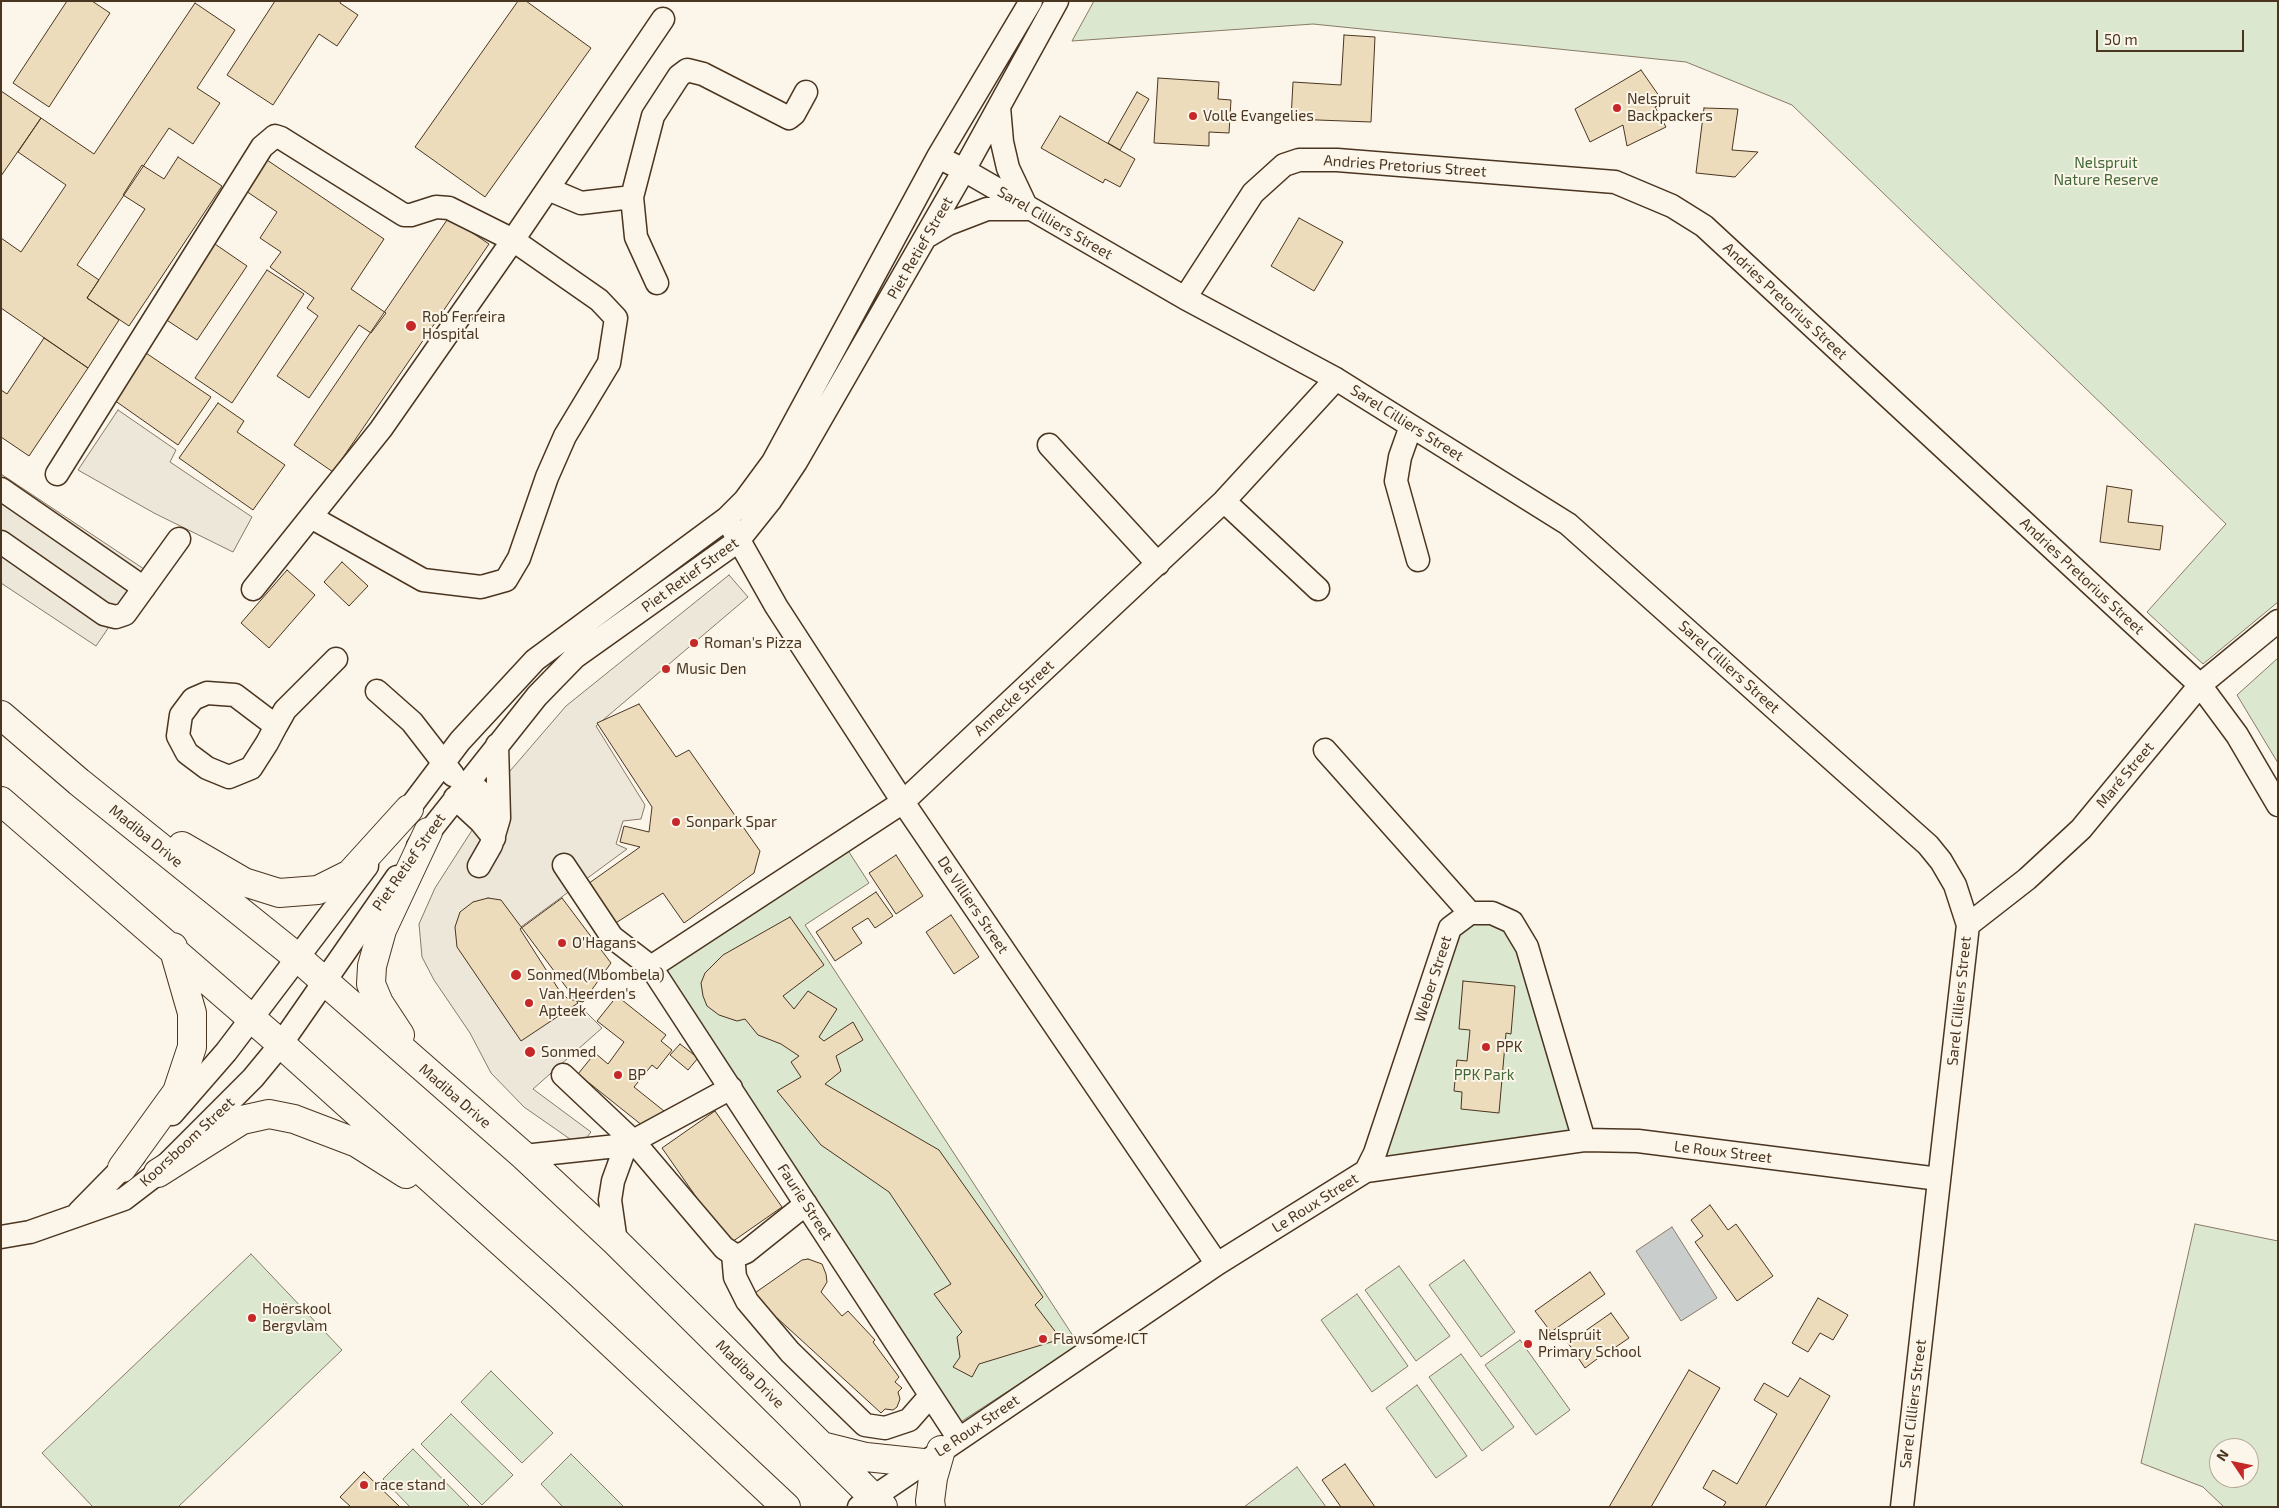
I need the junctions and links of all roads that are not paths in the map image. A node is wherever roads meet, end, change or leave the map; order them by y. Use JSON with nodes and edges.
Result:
{"nodes":[{"id":1,"x":1031,"y":1,"type":"edge"},
{"id":2,"x":1057,"y":1,"type":"edge"},
{"id":3,"x":663,"y":19,"type":"dead end"},
{"id":4,"x":806,"y":92,"type":"dead end"},
{"id":5,"x":998,"y":108,"type":"junction"},
{"id":6,"x":938,"y":157,"type":"junction"},
{"id":7,"x":964,"y":170,"type":"junction"},
{"id":8,"x":548,"y":188,"type":"junction"},
{"id":9,"x":632,"y":197,"type":"junction"},
{"id":10,"x":1029,"y":207,"type":"junction"},
{"id":11,"x":926,"y":238,"type":"junction"},
{"id":12,"x":514,"y":240,"type":"junction"},
{"id":13,"x":657,"y":283,"type":"dead end"},
{"id":14,"x":1186,"y":298,"type":"junction"},
{"id":15,"x":1336,"y":379,"type":"junction"},
{"id":16,"x":1411,"y":426,"type":"junction"},
{"id":17,"x":1049,"y":445,"type":"dead end"},
{"id":18,"x":57,"y":474,"type":"dead end"},
{"id":19,"x":1,"y":489,"type":"edge"},
{"id":20,"x":1224,"y":501,"type":"junction"},
{"id":21,"x":311,"y":517,"type":"junction"},
{"id":22,"x":727,"y":518,"type":"junction"},
{"id":23,"x":179,"y":539,"type":"dead end"},
{"id":24,"x":738,"y":541,"type":"junction"},
{"id":25,"x":1,"y":542,"type":"edge"},
{"id":26,"x":1418,"y":560,"type":"dead end"},
{"id":27,"x":1158,"y":564,"type":"junction"},
{"id":28,"x":144,"y":588,"type":"junction"},
{"id":29,"x":252,"y":589,"type":"dead end"},
{"id":30,"x":1318,"y":589,"type":"dead end"},
{"id":31,"x":2278,"y":621,"type":"edge"},
{"id":32,"x":336,"y":659,"type":"dead end"},
{"id":33,"x":2200,"y":685,"type":"junction"},
{"id":34,"x":377,"y":691,"type":"dead end"},
{"id":35,"x":1,"y":715,"type":"edge"},
{"id":36,"x":276,"y":726,"type":"dead end"},
{"id":37,"x":497,"y":745,"type":"junction"},
{"id":38,"x":1325,"y":750,"type":"dead end"},
{"id":39,"x":443,"y":764,"type":"junction"},
{"id":40,"x":79,"y":782,"type":"junction"},
{"id":41,"x":462,"y":789,"type":"junction"},
{"id":42,"x":1,"y":801,"type":"edge"},
{"id":43,"x":903,"y":802,"type":"junction"},
{"id":44,"x":2278,"y":805,"type":"edge"},
{"id":45,"x":409,"y":809,"type":"junction"},
{"id":46,"x":496,"y":828,"type":"junction"},
{"id":47,"x":428,"y":832,"type":"junction"},
{"id":48,"x":564,"y":865,"type":"dead end"},
{"id":49,"x":479,"y":866,"type":"dead end"},
{"id":50,"x":1470,"y":913,"type":"junction"},
{"id":51,"x":1968,"y":925,"type":"junction"},
{"id":52,"x":172,"y":948,"type":"junction"},
{"id":53,"x":298,"y":958,"type":"junction"},
{"id":54,"x":650,"y":967,"type":"junction"},
{"id":55,"x":326,"y":982,"type":"junction"},
{"id":56,"x":252,"y":1018,"type":"junction"},
{"id":57,"x":281,"y":1044,"type":"junction"},
{"id":58,"x":423,"y":1069,"type":"junction"},
{"id":59,"x":563,"y":1075,"type":"dead end"},
{"id":60,"x":731,"y":1088,"type":"junction"},
{"id":61,"x":1584,"y":1140,"type":"junction"},
{"id":62,"x":630,"y":1144,"type":"junction"},
{"id":63,"x":524,"y":1156,"type":"junction"},
{"id":64,"x":122,"y":1168,"type":"junction"},
{"id":65,"x":1366,"y":1171,"type":"junction"},
{"id":66,"x":158,"y":1173,"type":"junction"},
{"id":67,"x":1939,"y":1179,"type":"junction"},
{"id":68,"x":806,"y":1204,"type":"junction"},
{"id":69,"x":464,"y":1210,"type":"junction"},
{"id":70,"x":75,"y":1216,"type":"junction"},
{"id":71,"x":1,"y":1237,"type":"edge"},
{"id":72,"x":616,"y":1242,"type":"junction"},
{"id":73,"x":733,"y":1254,"type":"junction"},
{"id":74,"x":1216,"y":1264,"type":"junction"},
{"id":75,"x":930,"y":1396,"type":"junction"},
{"id":76,"x":821,"y":1445,"type":"junction"},
{"id":77,"x":941,"y":1450,"type":"junction"},
{"id":78,"x":871,"y":1503,"type":"edge"},
{"id":79,"x":786,"y":1507,"type":"edge"},
{"id":80,"x":931,"y":1507,"type":"edge"},
{"id":81,"x":1902,"y":1507,"type":"edge"}],
"edges":[{"from":1,"to":6,"type":"street","name":"Piet Retief Street"},
{"from":2,"to":5,"type":"street","name":"Piet Retief Street"},
{"from":3,"to":8,"type":"street"},
{"from":4,"to":9,"type":"street"},
{"from":5,"to":7,"type":"street","name":"Piet Retief Street"},
{"from":5,"to":10,"type":"street"},
{"from":6,"to":7,"type":"street","name":"Sarel Cilliers Street"},
{"from":6,"to":22,"type":"street","name":"Piet Retief Street"},
{"from":7,"to":10,"type":"street","name":"Sarel Cilliers Street"},
{"from":7,"to":11,"type":"street","name":"Piet Retief Street"},
{"from":8,"to":9,"type":"street"},
{"from":8,"to":12,"type":"street"},
{"from":9,"to":13,"type":"street"},
{"from":10,"to":11,"type":"street"},
{"from":10,"to":14,"type":"street","name":"Sarel Cilliers Street"},
{"from":11,"to":24,"type":"street","name":"Piet Retief Street"},
{"from":12,"to":18,"type":"street"},
{"from":12,"to":21,"type":"street"},
{"from":12,"to":21,"type":"street"},
{"from":14,"to":15,"type":"street","name":"Sarel Cilliers Street"},
{"from":14,"to":33,"type":"street","name":"Andries Pretorius Street"},
{"from":15,"to":16,"type":"street","name":"Sarel Cilliers Street"},
{"from":15,"to":20,"type":"street","name":"Annecke Street"},
{"from":16,"to":26,"type":"street"},
{"from":16,"to":51,"type":"street","name":"Sarel Cilliers Street"},
{"from":17,"to":27,"type":"street"},
{"from":19,"to":28,"type":"street"},
{"from":20,"to":27,"type":"street","name":"Annecke Street"},
{"from":20,"to":30,"type":"street"},
{"from":21,"to":29,"type":"street"},
{"from":22,"to":24,"type":"street","name":"De Villiers Street"},
{"from":22,"to":39,"type":"street","name":"Piet Retief Street"},
{"from":23,"to":28,"type":"street"},
{"from":24,"to":37,"type":"street","name":"Piet Retief Street"},
{"from":24,"to":43,"type":"street","name":"De Villiers Street"},
{"from":25,"to":28,"type":"street"},
{"from":27,"to":43,"type":"street","name":"Annecke Street"},
{"from":31,"to":33,"type":"street","name":"Maré Street"},
{"from":32,"to":36,"type":"street"},
{"from":33,"to":44,"type":"street","name":"Andries Pretorius Street"},
{"from":33,"to":51,"type":"street","name":"Maré Street"},
{"from":34,"to":39,"type":"street"},
{"from":35,"to":40,"type":"main road","name":"Madiba Drive"},
{"from":37,"to":41,"type":"street","name":"Piet Retief Street"},
{"from":37,"to":46,"type":"street"},
{"from":38,"to":50,"type":"street"},
{"from":39,"to":41,"type":"street"},
{"from":39,"to":45,"type":"street","name":"Piet Retief Street"},
{"from":40,"to":45,"type":"main road"},
{"from":40,"to":53,"type":"main road","name":"Madiba Drive"},
{"from":41,"to":46,"type":"street"},
{"from":41,"to":47,"type":"street","name":"Piet Retief Street"},
{"from":42,"to":52,"type":"main road"},
{"from":43,"to":54,"type":"street","name":"Annecke Street"},
{"from":43,"to":74,"type":"street","name":"De Villiers Street"},
{"from":45,"to":53,"type":"street","name":"Piet Retief Street"},
{"from":46,"to":49,"type":"street"},
{"from":47,"to":55,"type":"street","name":"Piet Retief Street"},
{"from":47,"to":58,"type":"main road"},
{"from":48,"to":54,"type":"street","name":"Faurie Street"},
{"from":50,"to":61,"type":"street"},
{"from":50,"to":65,"type":"street","name":"Weber Street"},
{"from":51,"to":67,"type":"street","name":"Sarel Cilliers Street"},
{"from":52,"to":56,"type":"main road"},
{"from":52,"to":64,"type":"main road"},
{"from":53,"to":55,"type":"main road","name":"Madiba Drive"},
{"from":53,"to":56,"type":"street","name":"Piet Retief Street"},
{"from":54,"to":60,"type":"street","name":"Faurie Street"},
{"from":55,"to":57,"type":"street","name":"Piet Retief Street"},
{"from":55,"to":58,"type":"main road","name":"Madiba Drive"},
{"from":56,"to":57,"type":"main road"},
{"from":56,"to":64,"type":"street","name":"Koorsboom Street"},
{"from":57,"to":66,"type":"street","name":"Koorsboom Street"},
{"from":57,"to":69,"type":"main road"},
{"from":58,"to":63,"type":"main road","name":"Madiba Drive"},
{"from":59,"to":62,"type":"street"},
{"from":60,"to":62,"type":"street"},
{"from":60,"to":68,"type":"street","name":"Faurie Street"},
{"from":61,"to":65,"type":"street","name":"Le Roux Street"},
{"from":61,"to":67,"type":"street","name":"Le Roux Street"},
{"from":62,"to":63,"type":"street"},
{"from":62,"to":72,"type":"street"},
{"from":62,"to":73,"type":"street"},
{"from":63,"to":72,"type":"main road","name":"Madiba Drive"},
{"from":64,"to":70,"type":"street","name":"Koorsboom Street"},
{"from":65,"to":74,"type":"street","name":"Le Roux Street"},
{"from":66,"to":69,"type":"main road"},
{"from":66,"to":70,"type":"street","name":"Koorsboom Street"},
{"from":67,"to":81,"type":"street","name":"Sarel Cilliers Street"},
{"from":68,"to":73,"type":"street"},
{"from":68,"to":75,"type":"street","name":"Faurie Street"},
{"from":69,"to":79,"type":"main road"},
{"from":70,"to":71,"type":"street","name":"Koorsboom Street"},
{"from":72,"to":76,"type":"main road","name":"Madiba Drive"},
{"from":73,"to":75,"type":"street"},
{"from":74,"to":77,"type":"street","name":"Le Roux Street"},
{"from":75,"to":77,"type":"street","name":"Faurie Street"},
{"from":76,"to":77,"type":"main road"},
{"from":76,"to":78,"type":"main road","name":"Madiba Drive"},
{"from":77,"to":78,"type":"street","name":"Le Roux Street"},
{"from":77,"to":80,"type":"main road"}]}
